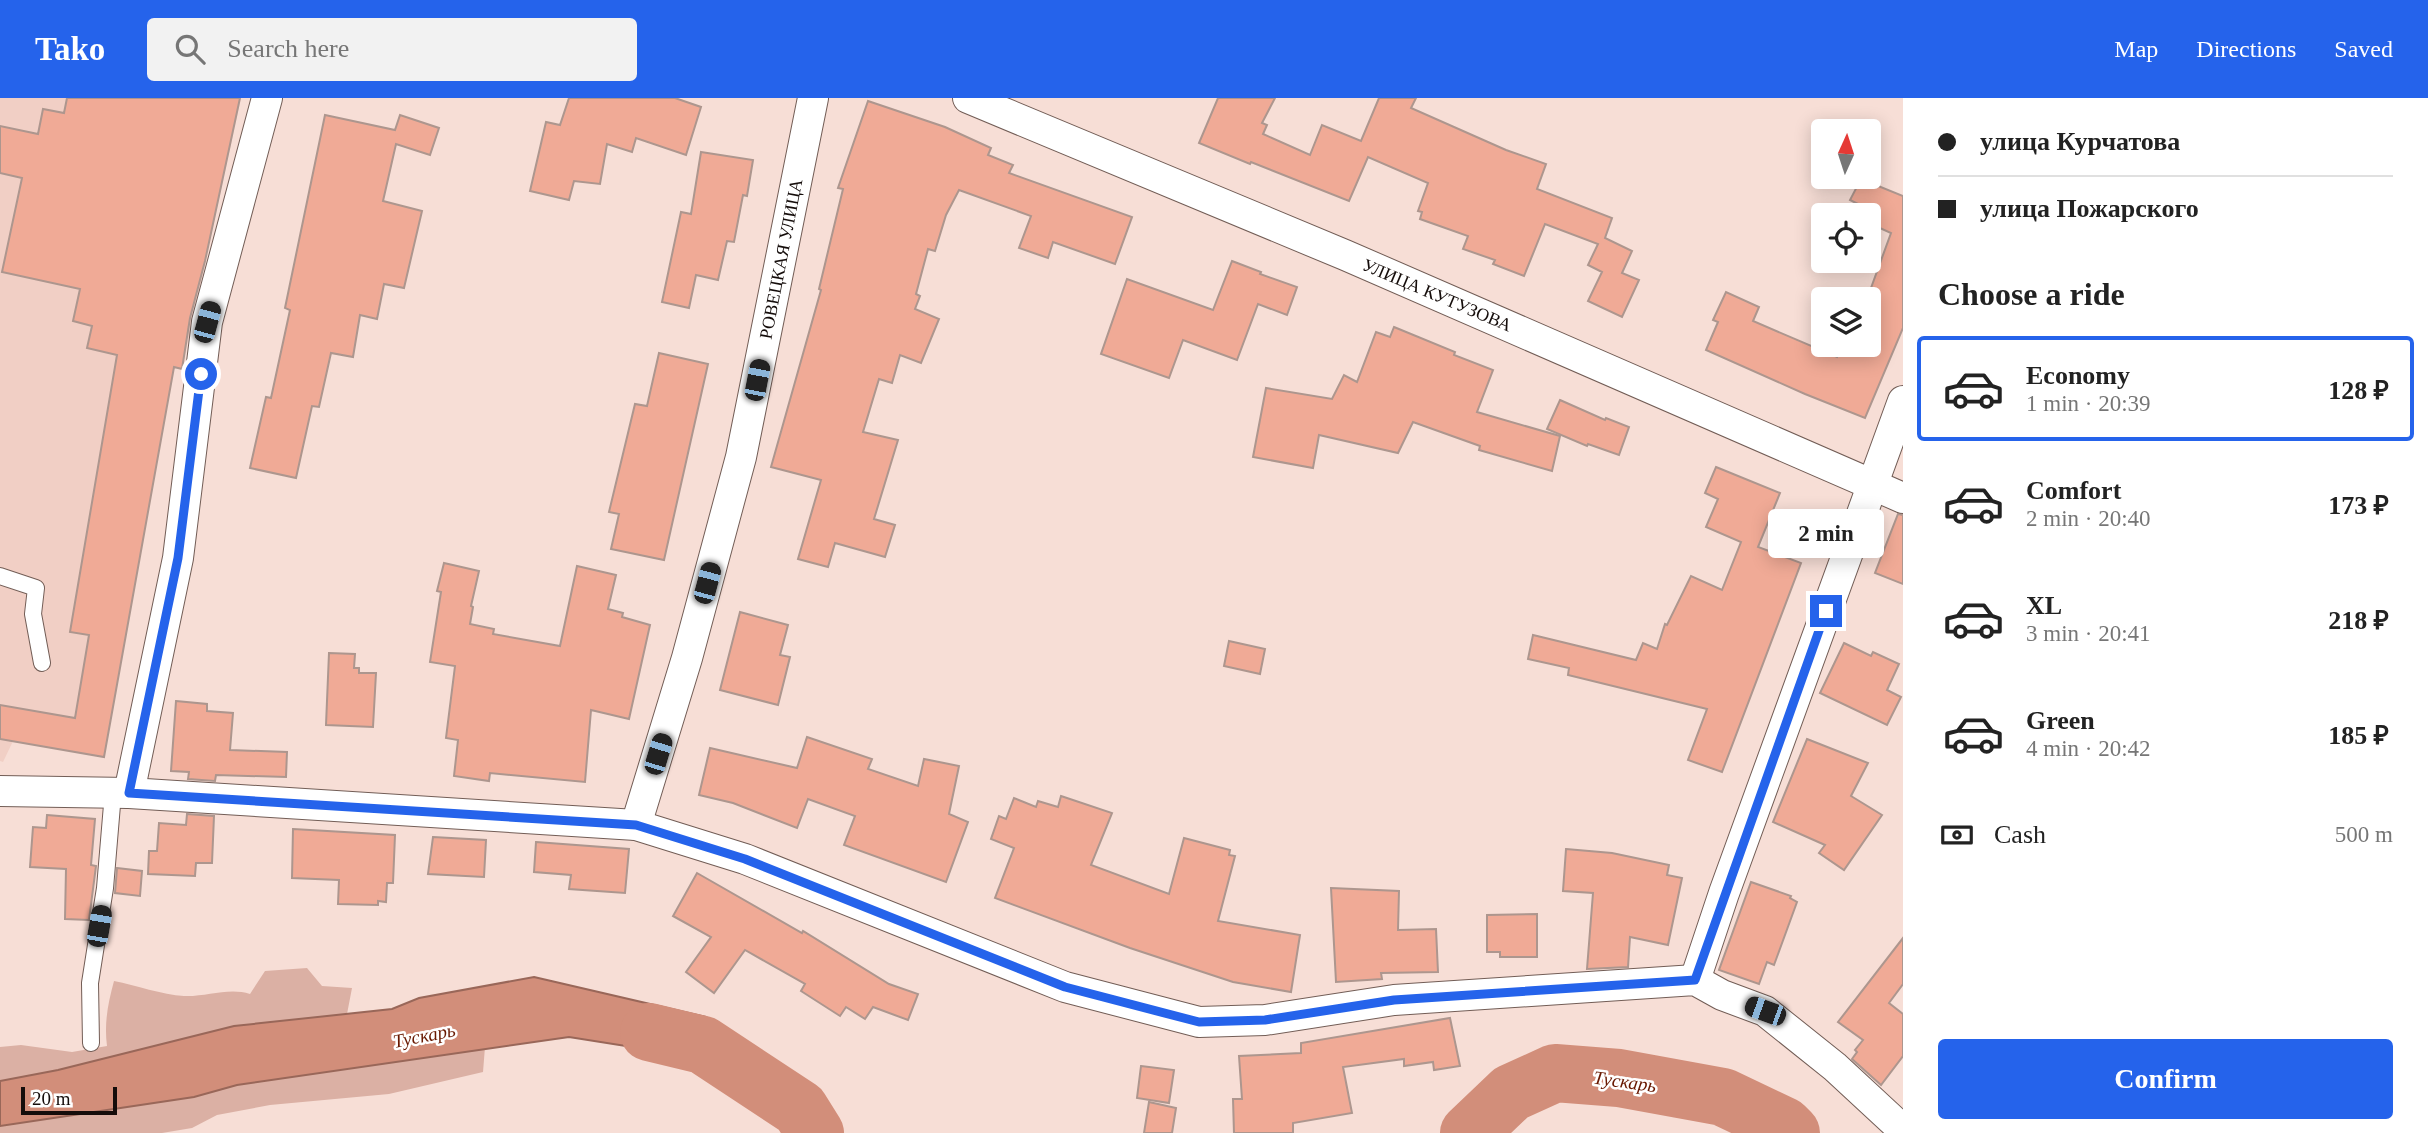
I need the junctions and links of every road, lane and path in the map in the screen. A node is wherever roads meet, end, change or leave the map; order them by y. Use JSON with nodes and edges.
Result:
{"nodes":[{"id":1,"x":267,"y":98,"type":"edge"},
{"id":2,"x":813,"y":98,"type":"edge"},
{"id":3,"x":968,"y":98,"type":"edge"},
{"id":4,"x":1903,"y":401,"type":"edge"},
{"id":5,"x":1872,"y":483,"type":"junction"},
{"id":6,"x":1903,"y":498,"type":"edge"},
{"id":7,"x":0,"y":576,"type":"edge"},
{"id":8,"x":43,"y":663,"type":"dead end"},
{"id":9,"x":0,"y":791,"type":"edge"},
{"id":10,"x":121,"y":793,"type":"junction"},
{"id":11,"x":636,"y":825,"type":"junction"},
{"id":12,"x":1695,"y":980,"type":"junction"},
{"id":13,"x":91,"y":1043,"type":"dead end"},
{"id":14,"x":1903,"y":1130,"type":"edge"}],
"edges":[{"from":1,"to":10,"type":"street"},
{"from":2,"to":11,"type":"street","name":"РОВЕЦКАЯ УЛИЦА"},
{"from":3,"to":5,"type":"street","name":"УЛИЦА КУТУЗОВА"},
{"from":4,"to":5,"type":"street"},
{"from":5,"to":6,"type":"street","name":"УЛИЦА КУТУЗОВА"},
{"from":5,"to":12,"type":"street"},
{"from":7,"to":8,"type":"lane"},
{"from":9,"to":10,"type":"street"},
{"from":10,"to":11,"type":"street"},
{"from":10,"to":13,"type":"lane"},
{"from":11,"to":12,"type":"street"},
{"from":12,"to":14,"type":"street"}]}
